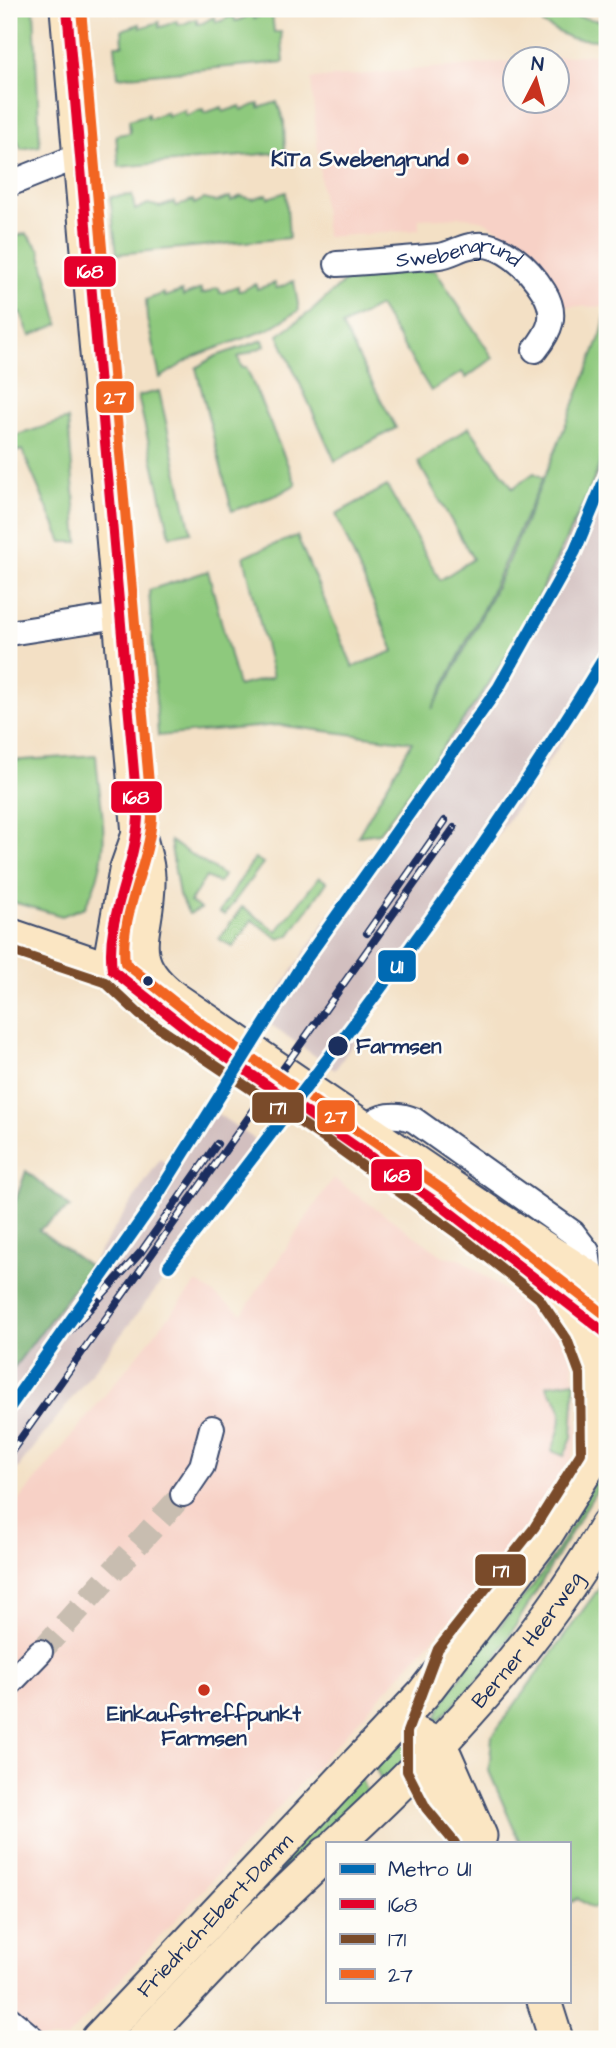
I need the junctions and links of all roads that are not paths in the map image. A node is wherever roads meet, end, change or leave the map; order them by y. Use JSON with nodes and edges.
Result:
{"nodes":[{"id":1,"x":67,"y":9,"type":"edge"},
{"id":2,"x":79,"y":156,"type":"junction"},
{"id":3,"x":9,"y":184,"type":"edge"},
{"id":4,"x":337,"y":264,"type":"dead end"},
{"id":5,"x":534,"y":350,"type":"dead end"},
{"id":6,"x":119,"y":616,"type":"junction"},
{"id":7,"x":15,"y":632,"type":"edge"},
{"id":8,"x":9,"y":935,"type":"edge"},
{"id":9,"x":121,"y":955,"type":"junction"},
{"id":10,"x":363,"y":1138,"type":"junction"},
{"id":11,"x":599,"y":1284,"type":"edge"},
{"id":12,"x":549,"y":1288,"type":"junction"},
{"id":13,"x":607,"y":1334,"type":"edge"},
{"id":14,"x":212,"y":1427,"type":"dead end"},
{"id":15,"x":601,"y":1447,"type":"edge"},
{"id":16,"x":183,"y":1494,"type":"tunnel mouth"},
{"id":17,"x":607,"y":1525,"type":"edge"},
{"id":18,"x":40,"y":1652,"type":"tunnel mouth"},
{"id":19,"x":9,"y":1684,"type":"edge"},
{"id":20,"x":417,"y":1745,"type":"junction"},
{"id":21,"x":339,"y":1842,"type":"edge"},
{"id":22,"x":471,"y":1842,"type":"edge"},
{"id":23,"x":483,"y":1842,"type":"edge"},
{"id":24,"x":326,"y":1854,"type":"edge"},
{"id":25,"x":544,"y":2002,"type":"edge"},
{"id":26,"x":9,"y":2019,"type":"edge"},
{"id":27,"x":33,"y":2039,"type":"edge"},
{"id":28,"x":98,"y":2039,"type":"edge"},
{"id":29,"x":143,"y":2039,"type":"edge"},
{"id":30,"x":556,"y":2039,"type":"edge"}],
"edges":[{"from":1,"to":2,"type":"main road"},
{"from":2,"to":3,"type":"street"},
{"from":2,"to":6,"type":"main road"},
{"from":4,"to":5,"type":"street","name":"Swebengrund"},
{"from":6,"to":7,"type":"street"},
{"from":6,"to":9,"type":"main road"},
{"from":8,"to":9,"type":"main road"},
{"from":9,"to":10,"type":"main road"},
{"from":9,"to":10,"type":"main road"},
{"from":10,"to":11,"type":"main road"},
{"from":10,"to":12,"type":"main road"},
{"from":12,"to":13,"type":"main road"},
{"from":12,"to":15,"type":"main road"},
{"from":14,"to":16,"type":"street"},
{"from":15,"to":20,"type":"main road","name":"Berner Heerweg"},
{"from":17,"to":20,"type":"main road","name":"Berner Heerweg"},
{"from":18,"to":19,"type":"street"},
{"from":20,"to":21,"type":"main road"},
{"from":20,"to":22,"type":"main road"},
{"from":20,"to":23,"type":"main road"},
{"from":20,"to":28,"type":"main road","name":"Friedrich-Ebert-Damm"},
{"from":24,"to":29,"type":"main road","name":"Friedrich-Ebert-Damm"},
{"from":25,"to":30,"type":"main road"},
{"from":26,"to":27,"type":"street"}]}
